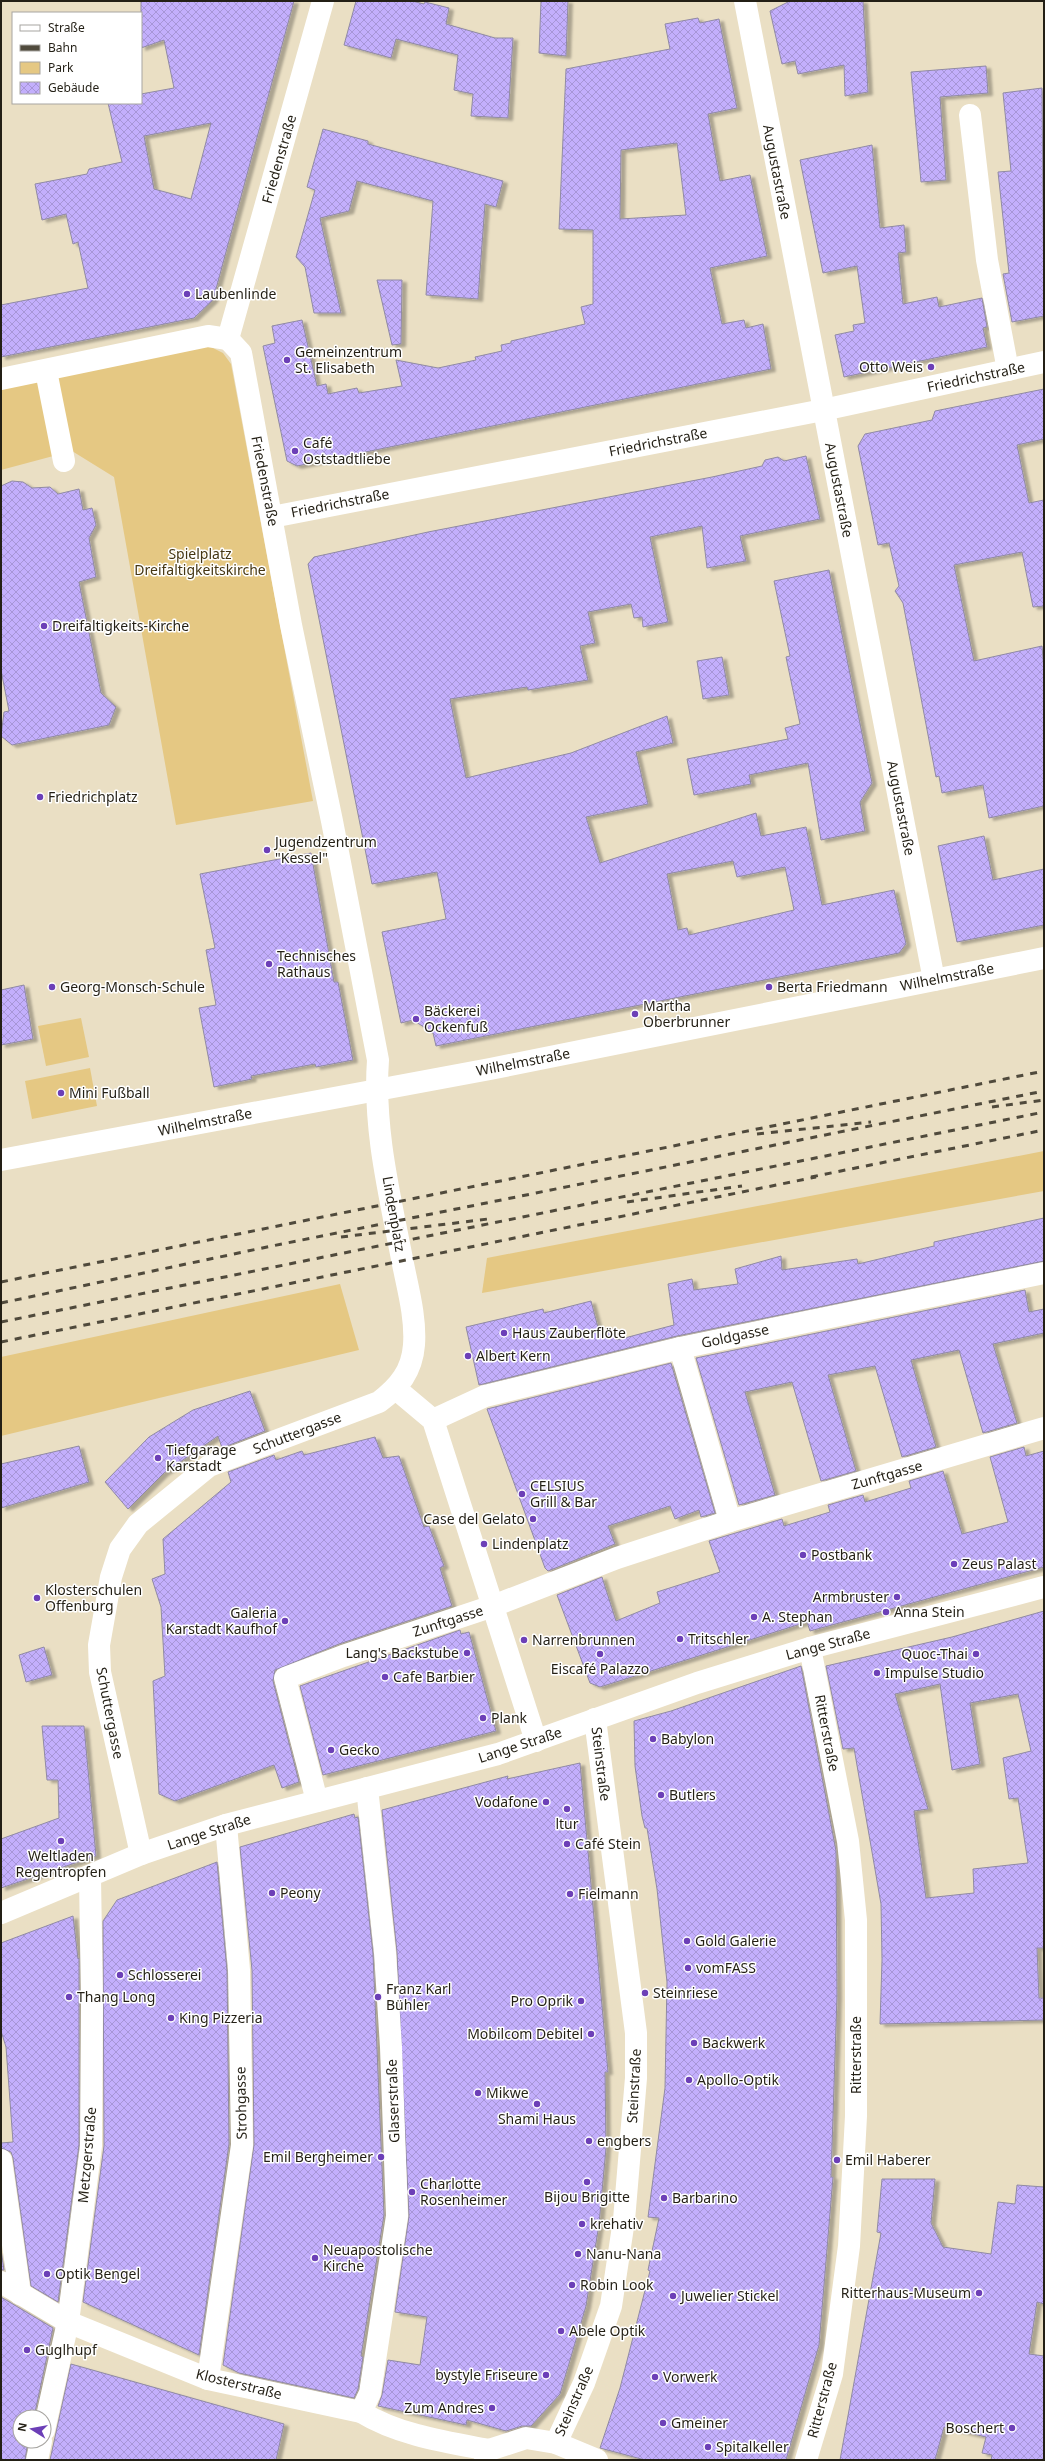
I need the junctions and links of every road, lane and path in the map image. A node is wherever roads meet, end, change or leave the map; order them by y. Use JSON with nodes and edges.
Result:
{"nodes":[{"id":1,"x":323,"y":1,"type":"edge"},
{"id":2,"x":745,"y":1,"type":"edge"},
{"id":3,"x":970,"y":114,"type":"dead end"},
{"id":4,"x":228,"y":339,"type":"junction"},
{"id":5,"x":1044,"y":362,"type":"edge"},
{"id":6,"x":1008,"y":370,"type":"junction"},
{"id":7,"x":46,"y":371,"type":"junction"},
{"id":8,"x":1,"y":379,"type":"edge"},
{"id":9,"x":824,"y":410,"type":"junction"},
{"id":10,"x":64,"y":461,"type":"dead end"},
{"id":11,"x":272,"y":517,"type":"junction"},
{"id":12,"x":1044,"y":958,"type":"edge"},
{"id":13,"x":934,"y":980,"type":"junction"},
{"id":14,"x":376,"y":1090,"type":"junction"},
{"id":15,"x":379,"y":1128,"type":"joint"},
{"id":16,"x":1,"y":1160,"type":"edge"},
{"id":17,"x":1044,"y":1273,"type":"edge"},
{"id":18,"x":410,"y":1305,"type":"joint"},
{"id":19,"x":680,"y":1348,"type":"junction"},
{"id":20,"x":396,"y":1389,"type":"junction"},
{"id":21,"x":433,"y":1420,"type":"junction"},
{"id":22,"x":1044,"y":1428,"type":"edge"},
{"id":23,"x":730,"y":1521,"type":"junction"},
{"id":24,"x":1044,"y":1587,"type":"edge"},
{"id":25,"x":493,"y":1606,"type":"junction"},
{"id":26,"x":810,"y":1648,"type":"junction"},
{"id":27,"x":595,"y":1719,"type":"junction"},
{"id":28,"x":536,"y":1741,"type":"junction"},
{"id":29,"x":367,"y":1788,"type":"junction"},
{"id":30,"x":317,"y":1801,"type":"junction"},
{"id":31,"x":226,"y":1825,"type":"junction"},
{"id":32,"x":141,"y":1854,"type":"junction"},
{"id":33,"x":90,"y":1877,"type":"junction"},
{"id":34,"x":1,"y":1913,"type":"edge"},
{"id":35,"x":1,"y":2160,"type":"edge"},
{"id":36,"x":1,"y":2282,"type":"edge"},
{"id":37,"x":20,"y":2294,"type":"junction"},
{"id":38,"x":68,"y":2322,"type":"junction"},
{"id":39,"x":208,"y":2379,"type":"junction"},
{"id":40,"x":49,"y":2409,"type":"edge"},
{"id":41,"x":361,"y":2412,"type":"junction"},
{"id":42,"x":556,"y":2443,"type":"junction"},
{"id":43,"x":40,"y":2449,"type":"edge"},
{"id":44,"x":449,"y":2451,"type":"edge"},
{"id":45,"x":487,"y":2455,"type":"edge"},
{"id":46,"x":37,"y":2460,"type":"edge"},
{"id":47,"x":597,"y":2460,"type":"edge"},
{"id":48,"x":806,"y":2460,"type":"edge"}],
"edges":[{"from":1,"to":4,"type":"street","name":"Friedenstraße"},
{"from":2,"to":9,"type":"street","name":"Augustastraße"},
{"from":3,"to":6,"type":"street"},
{"from":4,"to":7,"type":"street"},
{"from":4,"to":11,"type":"street","name":"Friedenstraße"},
{"from":5,"to":6,"type":"street","name":"Friedrichstraße"},
{"from":6,"to":9,"type":"street","name":"Friedrichstraße"},
{"from":7,"to":8,"type":"street"},
{"from":7,"to":10,"type":"street"},
{"from":9,"to":11,"type":"street","name":"Friedrichstraße"},
{"from":9,"to":13,"type":"street","name":"Augustastraße"},
{"from":11,"to":14,"type":"street","name":"Friedenstraße"},
{"from":12,"to":13,"type":"street","name":"Wilhelmstraße"},
{"from":13,"to":14,"type":"street","name":"Wilhelmstraße"},
{"from":14,"to":15,"type":"street","name":"Friedenstraße"},
{"from":14,"to":16,"type":"street","name":"Wilhelmstraße"},
{"from":15,"to":18,"type":"street","name":"Lindenplatz"},
{"from":17,"to":19,"type":"street","name":"Goldgasse"},
{"from":18,"to":20,"type":"street","name":"Schuttergasse"},
{"from":19,"to":21,"type":"street","name":"Goldgasse"},
{"from":19,"to":23,"type":"street"},
{"from":20,"to":21,"type":"street"},
{"from":20,"to":32,"type":"street","name":"Schuttergasse"},
{"from":21,"to":25,"type":"street"},
{"from":22,"to":23,"type":"street","name":"Zunftgasse"},
{"from":23,"to":25,"type":"street","name":"Zunftgasse"},
{"from":24,"to":26,"type":"street","name":"Lange Straße"},
{"from":25,"to":28,"type":"street"},
{"from":25,"to":30,"type":"street","name":"Zunftgasse"},
{"from":26,"to":27,"type":"street","name":"Lange Straße"},
{"from":26,"to":48,"type":"street","name":"Ritterstraße"},
{"from":27,"to":28,"type":"street","name":"Lange Straße"},
{"from":27,"to":42,"type":"street","name":"Steinstraße"},
{"from":28,"to":29,"type":"street","name":"Lange Straße"},
{"from":29,"to":30,"type":"street","name":"Lange Straße"},
{"from":29,"to":41,"type":"street","name":"Glaserstraße"},
{"from":30,"to":31,"type":"street","name":"Lange Straße"},
{"from":31,"to":32,"type":"street","name":"Lange Straße"},
{"from":31,"to":39,"type":"street","name":"Strohgasse"},
{"from":32,"to":33,"type":"street","name":"Lange Straße"},
{"from":33,"to":34,"type":"street","name":"Lange Straße"},
{"from":33,"to":38,"type":"street","name":"Metzgerstraße"},
{"from":35,"to":37,"type":"street"},
{"from":36,"to":37,"type":"street","name":"Klosterstraße"},
{"from":37,"to":38,"type":"street","name":"Klosterstraße"},
{"from":38,"to":39,"type":"street","name":"Klosterstraße"},
{"from":38,"to":40,"type":"street","name":"Metzgerstraße"},
{"from":39,"to":41,"type":"street","name":"Klosterstraße"},
{"from":41,"to":44,"type":"street","name":"Klosterstraße"},
{"from":42,"to":45,"type":"street"},
{"from":42,"to":47,"type":"street"},
{"from":43,"to":46,"type":"street"},
{"from":44,"to":45,"type":"street","name":"Klosterstraße"}]}
